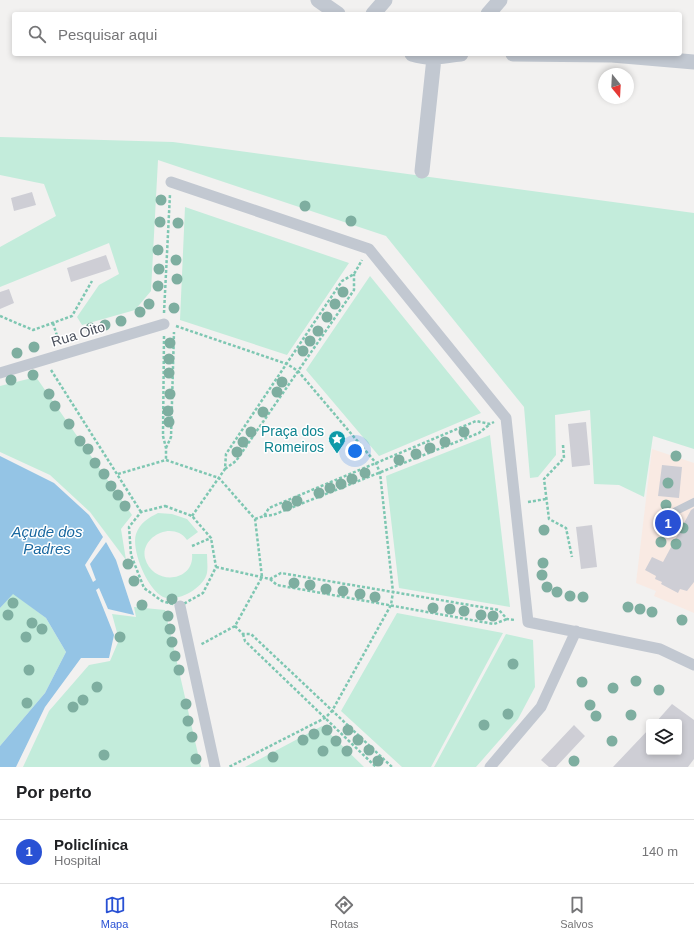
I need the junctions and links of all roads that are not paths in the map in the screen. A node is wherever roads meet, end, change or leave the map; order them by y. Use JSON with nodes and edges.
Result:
{"nodes":[{"id":1,"x":318,"y":0,"type":"edge"},
{"id":2,"x":385,"y":0,"type":"edge"},
{"id":3,"x":500,"y":0,"type":"edge"},
{"id":4,"x":335,"y":12,"type":"edge"},
{"id":5,"x":375,"y":12,"type":"edge"},
{"id":6,"x":490,"y":12,"type":"edge"},
{"id":7,"x":418,"y":56,"type":"edge"},
{"id":8,"x":446,"y":56,"type":"edge"},
{"id":9,"x":624,"y":56,"type":"edge"},
{"id":10,"x":434,"y":58,"type":"junction"},
{"id":11,"x":694,"y":62,"type":"edge"},
{"id":12,"x":422,"y":171,"type":"dead end"},
{"id":13,"x":171,"y":182,"type":"dead end"},
{"id":14,"x":164,"y":324,"type":"dead end"},
{"id":15,"x":0,"y":373,"type":"edge"},
{"id":16,"x":694,"y":502,"type":"edge"},
{"id":17,"x":676,"y":511,"type":"dead end"},
{"id":18,"x":180,"y":606,"type":"road end"},
{"id":19,"x":576,"y":631,"type":"junction"},
{"id":20,"x":694,"y":665,"type":"edge"},
{"id":21,"x":215,"y":767,"type":"edge"},
{"id":22,"x":490,"y":767,"type":"edge"}],
"edges":[{"from":1,"to":4,"type":"street"},
{"from":2,"to":5,"type":"street"},
{"from":3,"to":6,"type":"street"},
{"from":7,"to":10,"type":"street"},
{"from":8,"to":10,"type":"street"},
{"from":9,"to":11,"type":"street"},
{"from":10,"to":12,"type":"street"},
{"from":13,"to":19,"type":"street"},
{"from":14,"to":15,"type":"street","name":"Rua Oito"},
{"from":16,"to":17,"type":"lane"},
{"from":18,"to":21,"type":"street"},
{"from":19,"to":20,"type":"street"},
{"from":19,"to":22,"type":"street"}]}
